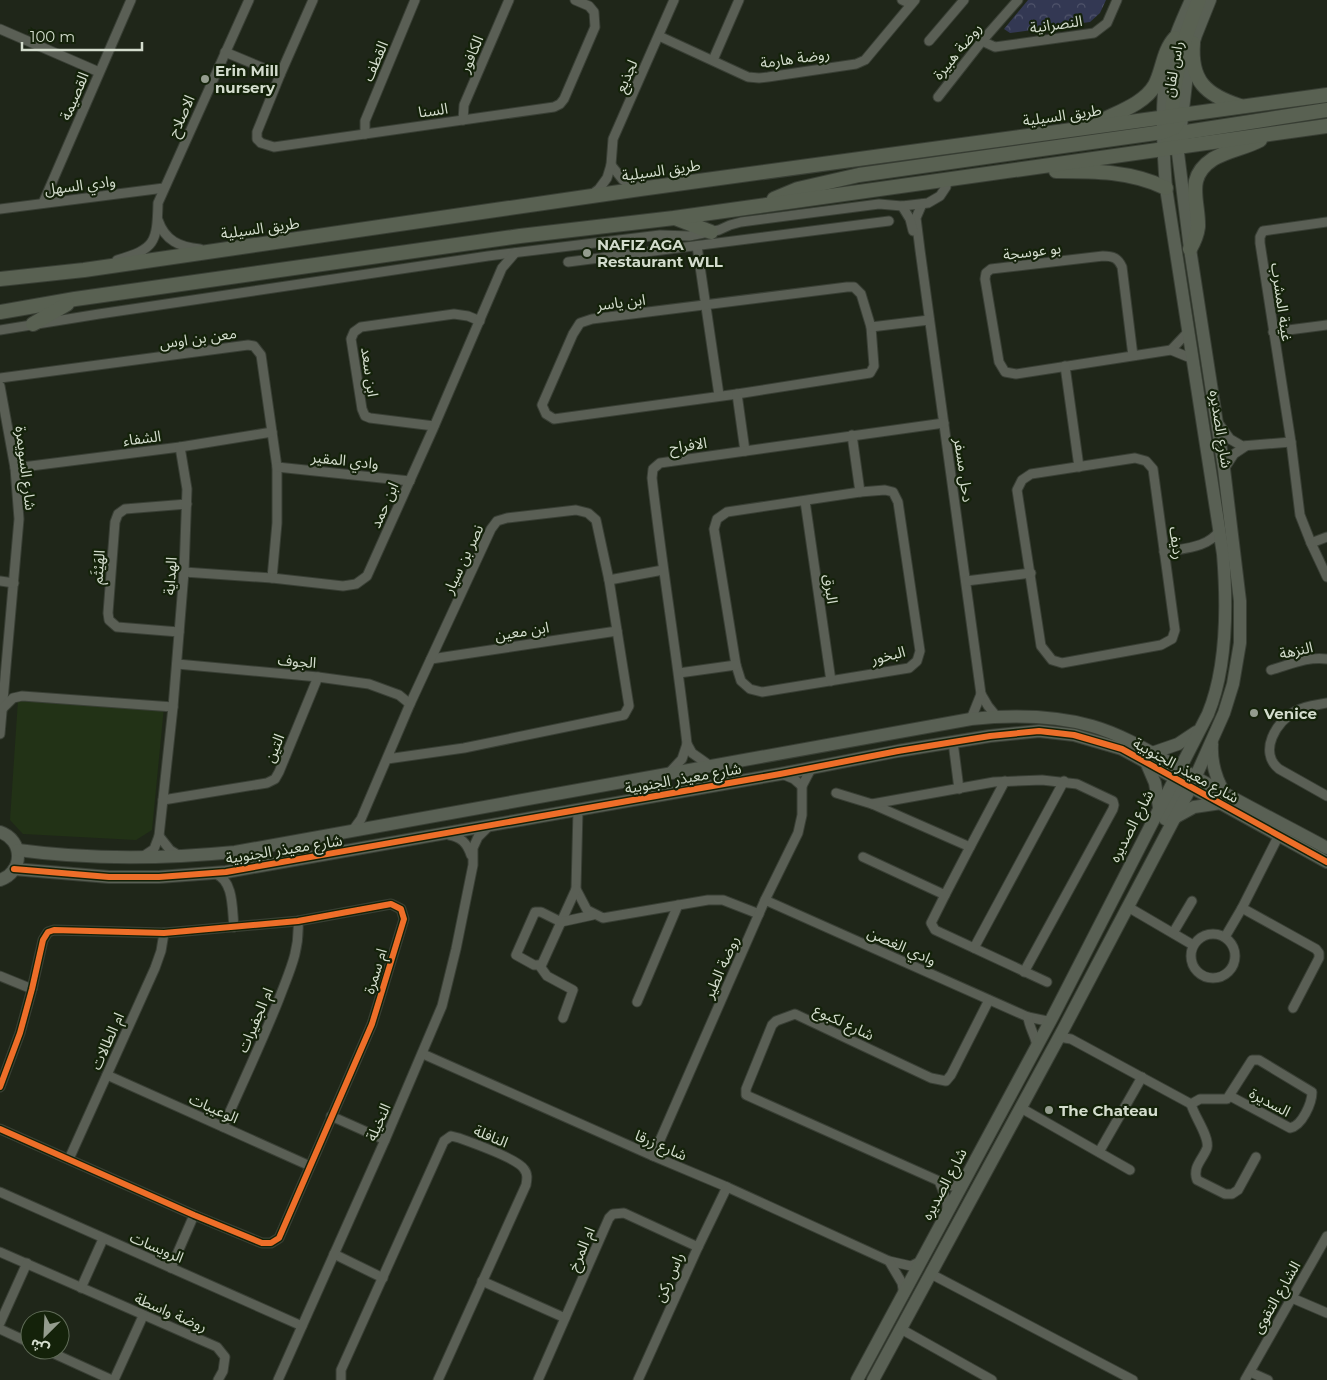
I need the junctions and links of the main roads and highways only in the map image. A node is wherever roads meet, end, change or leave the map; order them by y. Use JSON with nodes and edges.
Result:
{"nodes":[{"id":1,"x":1191,"y":0,"type":"edge"},
{"id":2,"x":1199,"y":0,"type":"edge"},
{"id":3,"x":1210,"y":0,"type":"edge"},
{"id":4,"x":1175,"y":38,"type":"junction"},
{"id":5,"x":1193,"y":43,"type":"junction"},
{"id":6,"x":1327,"y":95,"type":"edge"},
{"id":7,"x":1244,"y":107,"type":"junction"},
{"id":8,"x":1327,"y":110,"type":"edge"},
{"id":9,"x":1327,"y":126,"type":"edge"},
{"id":10,"x":1089,"y":128,"type":"junction"},
{"id":11,"x":1173,"y":128,"type":"junction"},
{"id":12,"x":1270,"y":134,"type":"junction"},
{"id":13,"x":1163,"y":148,"type":"junction"},
{"id":14,"x":1010,"y":170,"type":"junction"},
{"id":15,"x":1166,"y":188,"type":"junction"},
{"id":16,"x":759,"y":206,"type":"junction"},
{"id":17,"x":674,"y":218,"type":"junction"},
{"id":18,"x":711,"y":232,"type":"road end"},
{"id":19,"x":1190,"y":249,"type":"junction"},
{"id":20,"x":0,"y":279,"type":"edge"},
{"id":21,"x":75,"y":300,"type":"junction"},
{"id":22,"x":0,"y":312,"type":"edge"},
{"id":23,"x":33,"y":324,"type":"road end"},
{"id":24,"x":1208,"y":714,"type":"junction"},
{"id":25,"x":1201,"y":727,"type":"junction"},
{"id":26,"x":1213,"y":738,"type":"junction"},
{"id":27,"x":1149,"y":757,"type":"junction"},
{"id":28,"x":1185,"y":778,"type":"junction"},
{"id":29,"x":1223,"y":799,"type":"junction"},
{"id":30,"x":1159,"y":808,"type":"junction"},
{"id":31,"x":1174,"y":818,"type":"junction"},
{"id":32,"x":4,"y":833,"type":"edge"},
{"id":33,"x":1327,"y":848,"type":"edge"},
{"id":34,"x":18,"y":850,"type":"junction"},
{"id":35,"x":1153,"y":859,"type":"junction"},
{"id":36,"x":1327,"y":862,"type":"edge"},
{"id":37,"x":14,"y":869,"type":"junction"},
{"id":38,"x":0,"y":880,"type":"edge"},
{"id":39,"x":857,"y":1380,"type":"edge"},
{"id":40,"x":873,"y":1380,"type":"edge"}],
"edges":[{"from":1,"to":4,"type":"main road","name":"راس لفان"},
{"from":2,"to":11,"type":"main road"},
{"from":3,"to":5,"type":"main road","name":"راس لفان"},
{"from":4,"to":10,"type":"main road"},
{"from":4,"to":11,"type":"main road","name":"راس لفان"},
{"from":5,"to":7,"type":"main road"},
{"from":5,"to":11,"type":"main road","name":"راس لفان"},
{"from":6,"to":7,"type":"main road","name":"طريق السيلية"},
{"from":7,"to":11,"type":"main road","name":"طريق السيلية"},
{"from":8,"to":11,"type":"main road"},
{"from":9,"to":12,"type":"main road","name":"طريق السيلية"},
{"from":10,"to":11,"type":"main road","name":"طريق السيلية"},
{"from":10,"to":20,"type":"main road","name":"طريق السيلية"},
{"from":11,"to":12,"type":"main road","name":"طريق السيلية"},
{"from":11,"to":13,"type":"main road","name":"طريق السيلية"},
{"from":11,"to":16,"type":"main road"},
{"from":11,"to":19,"type":"main road","name":"شارع الصديره"},
{"from":12,"to":19,"type":"main road"},
{"from":13,"to":14,"type":"main road","name":"طريق السيلية"},
{"from":13,"to":15,"type":"main road","name":"شارع الصديره"},
{"from":14,"to":15,"type":"main road"},
{"from":14,"to":16,"type":"main road","name":"طريق السيلية"},
{"from":15,"to":24,"type":"main road","name":"شارع الصديره"},
{"from":16,"to":17,"type":"main road","name":"طريق السيلية"},
{"from":17,"to":18,"type":"main road"},
{"from":17,"to":21,"type":"main road","name":"طريق السيلية"},
{"from":19,"to":26,"type":"main road","name":"شارع الصديره"},
{"from":21,"to":22,"type":"main road","name":"طريق السيلية"},
{"from":21,"to":23,"type":"main road"},
{"from":24,"to":25,"type":"main road","name":"شارع الصديره"},
{"from":24,"to":28,"type":"main road"},
{"from":25,"to":27,"type":"main road"},
{"from":25,"to":28,"type":"main road","name":"شارع الصديره"},
{"from":26,"to":28,"type":"main road","name":"شارع الصديره"},
{"from":26,"to":29,"type":"main road"},
{"from":27,"to":28,"type":"main road","name":"شارع معيذر الجنوبية"},
{"from":27,"to":30,"type":"main road"},
{"from":27,"to":34,"type":"main road","name":"شارع معيذر الجنوبية"},
{"from":27,"to":37,"type":"main road","name":"شارع معيذر الجنوبية"},
{"from":28,"to":29,"type":"main road","name":"شارع معيذر الجنوبية"},
{"from":28,"to":30,"type":"main road","name":"شارع الصديره"},
{"from":28,"to":31,"type":"main road","name":"شارع الصديره"},
{"from":28,"to":35,"type":"main road"},
{"from":29,"to":31,"type":"main road"},
{"from":29,"to":33,"type":"main road","name":"شارع معيذر الجنوبية"},
{"from":29,"to":36,"type":"main road","name":"شارع معيذر الجنوبية"},
{"from":30,"to":39,"type":"main road","name":"شارع الصديره"},
{"from":31,"to":35,"type":"main road","name":"شارع الصديره"},
{"from":32,"to":34,"type":"main road"},
{"from":34,"to":37,"type":"main road"},
{"from":35,"to":40,"type":"main road","name":"شارع الصديره"},
{"from":37,"to":38,"type":"main road"}]}
